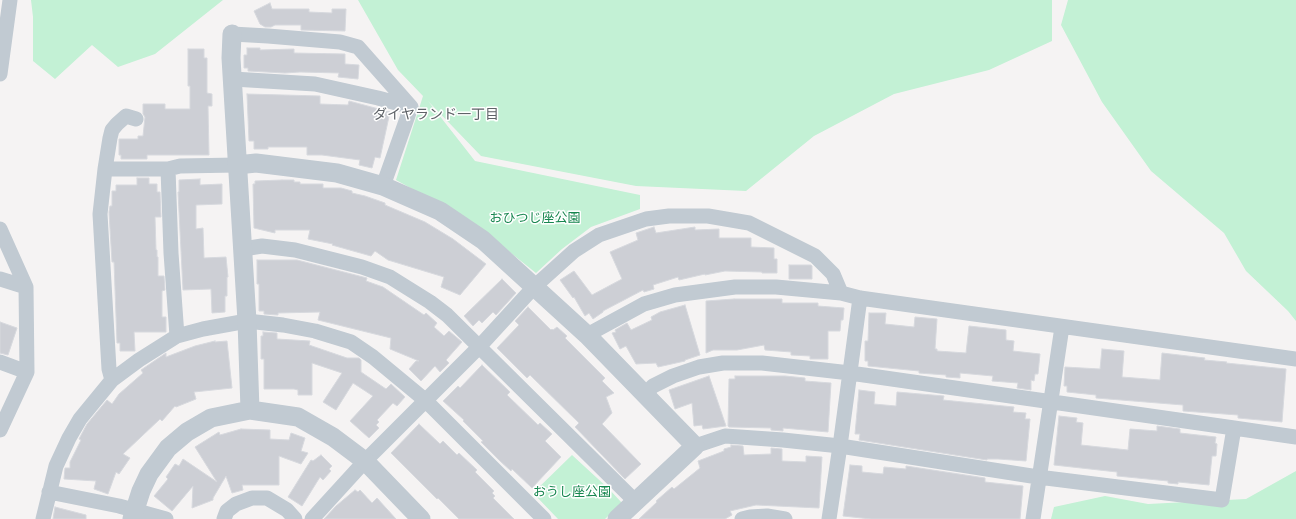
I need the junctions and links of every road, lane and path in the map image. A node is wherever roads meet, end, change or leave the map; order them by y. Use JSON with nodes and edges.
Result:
{"nodes":[{"id":1,"x":10,"y":0,"type":"edge"},
{"id":2,"x":232,"y":34,"type":"joint"},
{"id":3,"x":0,"y":74,"type":"edge"},
{"id":4,"x":233,"y":79,"type":"junction"},
{"id":5,"x":411,"y":107,"type":"junction"},
{"id":6,"x":136,"y":119,"type":"dead end"},
{"id":7,"x":237,"y":165,"type":"junction"},
{"id":8,"x":105,"y":169,"type":"junction"},
{"id":9,"x":168,"y":169,"type":"junction"},
{"id":10,"x":383,"y":186,"type":"junction"},
{"id":11,"x":0,"y":229,"type":"edge"},
{"id":12,"x":242,"y":249,"type":"junction"},
{"id":13,"x":0,"y":279,"type":"edge"},
{"id":14,"x":26,"y":287,"type":"junction"},
{"id":15,"x":534,"y":288,"type":"junction"},
{"id":16,"x":842,"y":293,"type":"junction"},
{"id":17,"x":860,"y":298,"type":"junction"},
{"id":18,"x":247,"y":321,"type":"junction"},
{"id":19,"x":1062,"y":327,"type":"junction"},
{"id":20,"x":587,"y":335,"type":"junction"},
{"id":21,"x":177,"y":336,"type":"junction"},
{"id":22,"x":479,"y":347,"type":"junction"},
{"id":23,"x":1296,"y":358,"type":"edge"},
{"id":24,"x":0,"y":362,"type":"edge"},
{"id":25,"x":27,"y":372,"type":"junction"},
{"id":26,"x":850,"y":373,"type":"junction"},
{"id":27,"x":112,"y":380,"type":"junction"},
{"id":28,"x":645,"y":394,"type":"junction"},
{"id":29,"x":425,"y":400,"type":"junction"},
{"id":30,"x":1050,"y":401,"type":"junction"},
{"id":31,"x":250,"y":410,"type":"junction"},
{"id":32,"x":1234,"y":428,"type":"junction"},
{"id":33,"x":0,"y":430,"type":"edge"},
{"id":34,"x":1296,"y":437,"type":"edge"},
{"id":35,"x":695,"y":446,"type":"junction"},
{"id":36,"x":840,"y":446,"type":"junction"},
{"id":37,"x":365,"y":461,"type":"junction"},
{"id":38,"x":1038,"y":477,"type":"junction"},
{"id":39,"x":49,"y":492,"type":"junction"},
{"id":40,"x":636,"y":501,"type":"junction"},
{"id":41,"x":132,"y":514,"type":"edge"},
{"id":42,"x":43,"y":519,"type":"edge"},
{"id":43,"x":166,"y":519,"type":"edge"},
{"id":44,"x":224,"y":519,"type":"edge"},
{"id":45,"x":295,"y":519,"type":"edge"},
{"id":46,"x":312,"y":519,"type":"edge"},
{"id":47,"x":421,"y":519,"type":"edge"},
{"id":48,"x":544,"y":519,"type":"edge"},
{"id":49,"x":617,"y":519,"type":"edge"},
{"id":50,"x":742,"y":519,"type":"edge"},
{"id":51,"x":785,"y":519,"type":"edge"},
{"id":52,"x":829,"y":519,"type":"edge"},
{"id":53,"x":1033,"y":519,"type":"edge"}],
"edges":[{"from":1,"to":3,"type":"street"},
{"from":2,"to":4,"type":"street"},
{"from":2,"to":5,"type":"street"},
{"from":4,"to":5,"type":"street"},
{"from":4,"to":7,"type":"street"},
{"from":5,"to":10,"type":"street"},
{"from":6,"to":8,"type":"street"},
{"from":7,"to":9,"type":"street"},
{"from":7,"to":10,"type":"street"},
{"from":7,"to":12,"type":"street"},
{"from":8,"to":9,"type":"street"},
{"from":8,"to":27,"type":"street"},
{"from":9,"to":21,"type":"street"},
{"from":10,"to":15,"type":"street"},
{"from":11,"to":14,"type":"street"},
{"from":12,"to":18,"type":"street"},
{"from":12,"to":22,"type":"street"},
{"from":13,"to":14,"type":"street"},
{"from":14,"to":25,"type":"street"},
{"from":15,"to":16,"type":"street"},
{"from":15,"to":20,"type":"street"},
{"from":15,"to":22,"type":"street"},
{"from":16,"to":17,"type":"street"},
{"from":16,"to":20,"type":"street"},
{"from":17,"to":19,"type":"street"},
{"from":17,"to":26,"type":"street"},
{"from":18,"to":21,"type":"street"},
{"from":18,"to":29,"type":"street"},
{"from":18,"to":31,"type":"street"},
{"from":19,"to":23,"type":"street"},
{"from":19,"to":30,"type":"street"},
{"from":20,"to":28,"type":"street"},
{"from":21,"to":27,"type":"street"},
{"from":22,"to":29,"type":"street"},
{"from":22,"to":40,"type":"street"},
{"from":24,"to":25,"type":"street"},
{"from":25,"to":33,"type":"street"},
{"from":26,"to":28,"type":"street"},
{"from":26,"to":30,"type":"street"},
{"from":26,"to":36,"type":"street"},
{"from":27,"to":39,"type":"street"},
{"from":28,"to":35,"type":"street"},
{"from":29,"to":37,"type":"street"},
{"from":29,"to":48,"type":"street"},
{"from":30,"to":32,"type":"street"},
{"from":30,"to":38,"type":"street"},
{"from":31,"to":37,"type":"street"},
{"from":31,"to":41,"type":"street"},
{"from":32,"to":34,"type":"street"},
{"from":32,"to":38,"type":"street"},
{"from":35,"to":36,"type":"street"},
{"from":35,"to":40,"type":"street"},
{"from":36,"to":38,"type":"street"},
{"from":36,"to":52,"type":"street"},
{"from":37,"to":46,"type":"street"},
{"from":37,"to":47,"type":"street"},
{"from":38,"to":53,"type":"street"},
{"from":39,"to":41,"type":"street"},
{"from":39,"to":42,"type":"street"},
{"from":40,"to":49,"type":"street"},
{"from":41,"to":43,"type":"street"},
{"from":44,"to":45,"type":"street"},
{"from":50,"to":51,"type":"street"}]}
